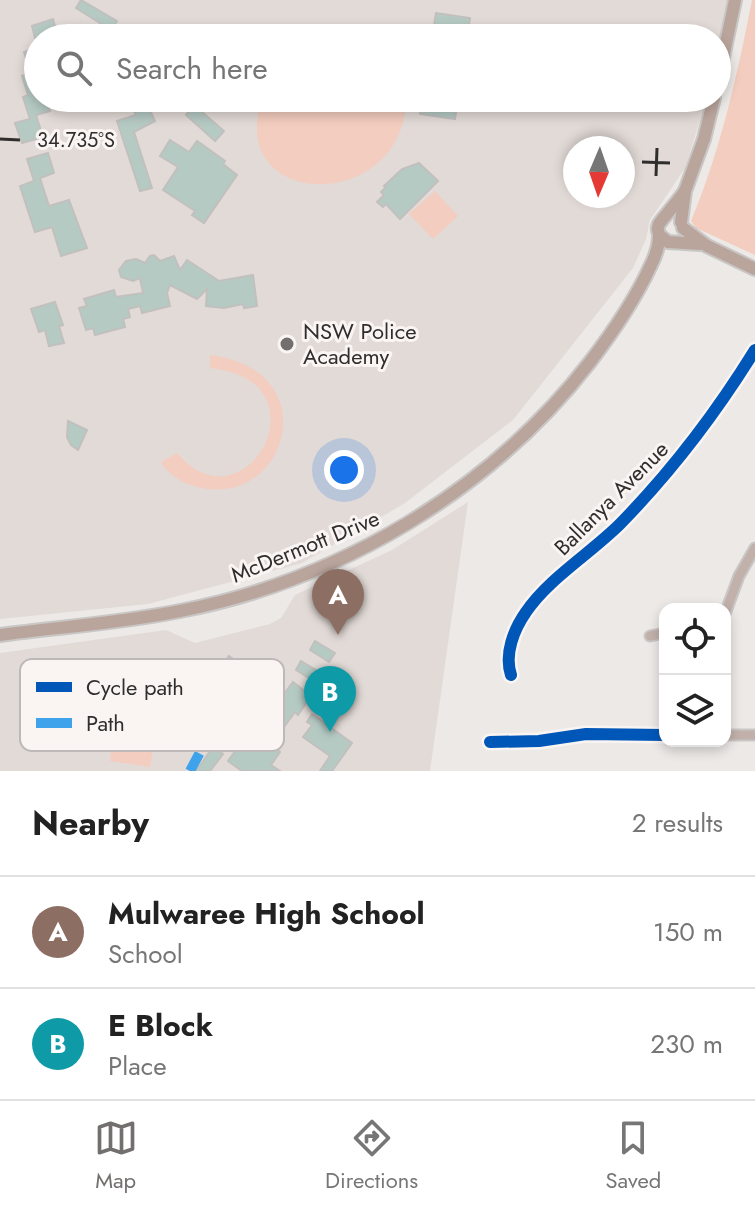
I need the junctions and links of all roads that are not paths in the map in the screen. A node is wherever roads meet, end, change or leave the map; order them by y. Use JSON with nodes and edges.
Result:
{"nodes":[{"id":1,"x":735,"y":0,"type":"edge"},
{"id":2,"x":730,"y":24,"type":"edge"},
{"id":3,"x":711,"y":112,"type":"edge"},
{"id":4,"x":685,"y":191,"type":"junction"},
{"id":5,"x":667,"y":217,"type":"junction"},
{"id":6,"x":682,"y":225,"type":"junction"},
{"id":7,"x":659,"y":235,"type":"junction"},
{"id":8,"x":674,"y":242,"type":"junction"},
{"id":9,"x":707,"y":246,"type":"junction"},
{"id":10,"x":652,"y":262,"type":"junction"},
{"id":11,"x":755,"y":269,"type":"edge"},
{"id":12,"x":755,"y":350,"type":"edge"},
{"id":13,"x":755,"y":548,"type":"edge"},
{"id":14,"x":729,"y":603,"type":"edge"},
{"id":15,"x":659,"y":634,"type":"edge"},
{"id":16,"x":0,"y":635,"type":"edge"},
{"id":17,"x":650,"y":636,"type":"dead end"},
{"id":18,"x":511,"y":675,"type":"dead end"},
{"id":19,"x":659,"y":735,"type":"edge"},
{"id":20,"x":731,"y":735,"type":"edge"},
{"id":21,"x":755,"y":735,"type":"edge"},
{"id":22,"x":490,"y":742,"type":"dead end"}],
"edges":[{"from":1,"to":2,"type":"main road"},
{"from":3,"to":4,"type":"main road"},
{"from":4,"to":5,"type":"main road"},
{"from":4,"to":6,"type":"main road"},
{"from":5,"to":6,"type":"main road"},
{"from":5,"to":7,"type":"main road"},
{"from":6,"to":8,"type":"main road"},
{"from":6,"to":9,"type":"main road"},
{"from":7,"to":8,"type":"main road"},
{"from":7,"to":10,"type":"main road","name":"McDermott Drive"},
{"from":8,"to":9,"type":"main road"},
{"from":8,"to":10,"type":"main road","name":"McDermott Drive"},
{"from":9,"to":11,"type":"main road"},
{"from":10,"to":16,"type":"main road","name":"McDermott Drive"},
{"from":12,"to":18,"type":"street","name":"Ballanya Avenue"},
{"from":13,"to":14,"type":"street"},
{"from":15,"to":17,"type":"street"},
{"from":19,"to":22,"type":"street"},
{"from":20,"to":21,"type":"street"}]}
